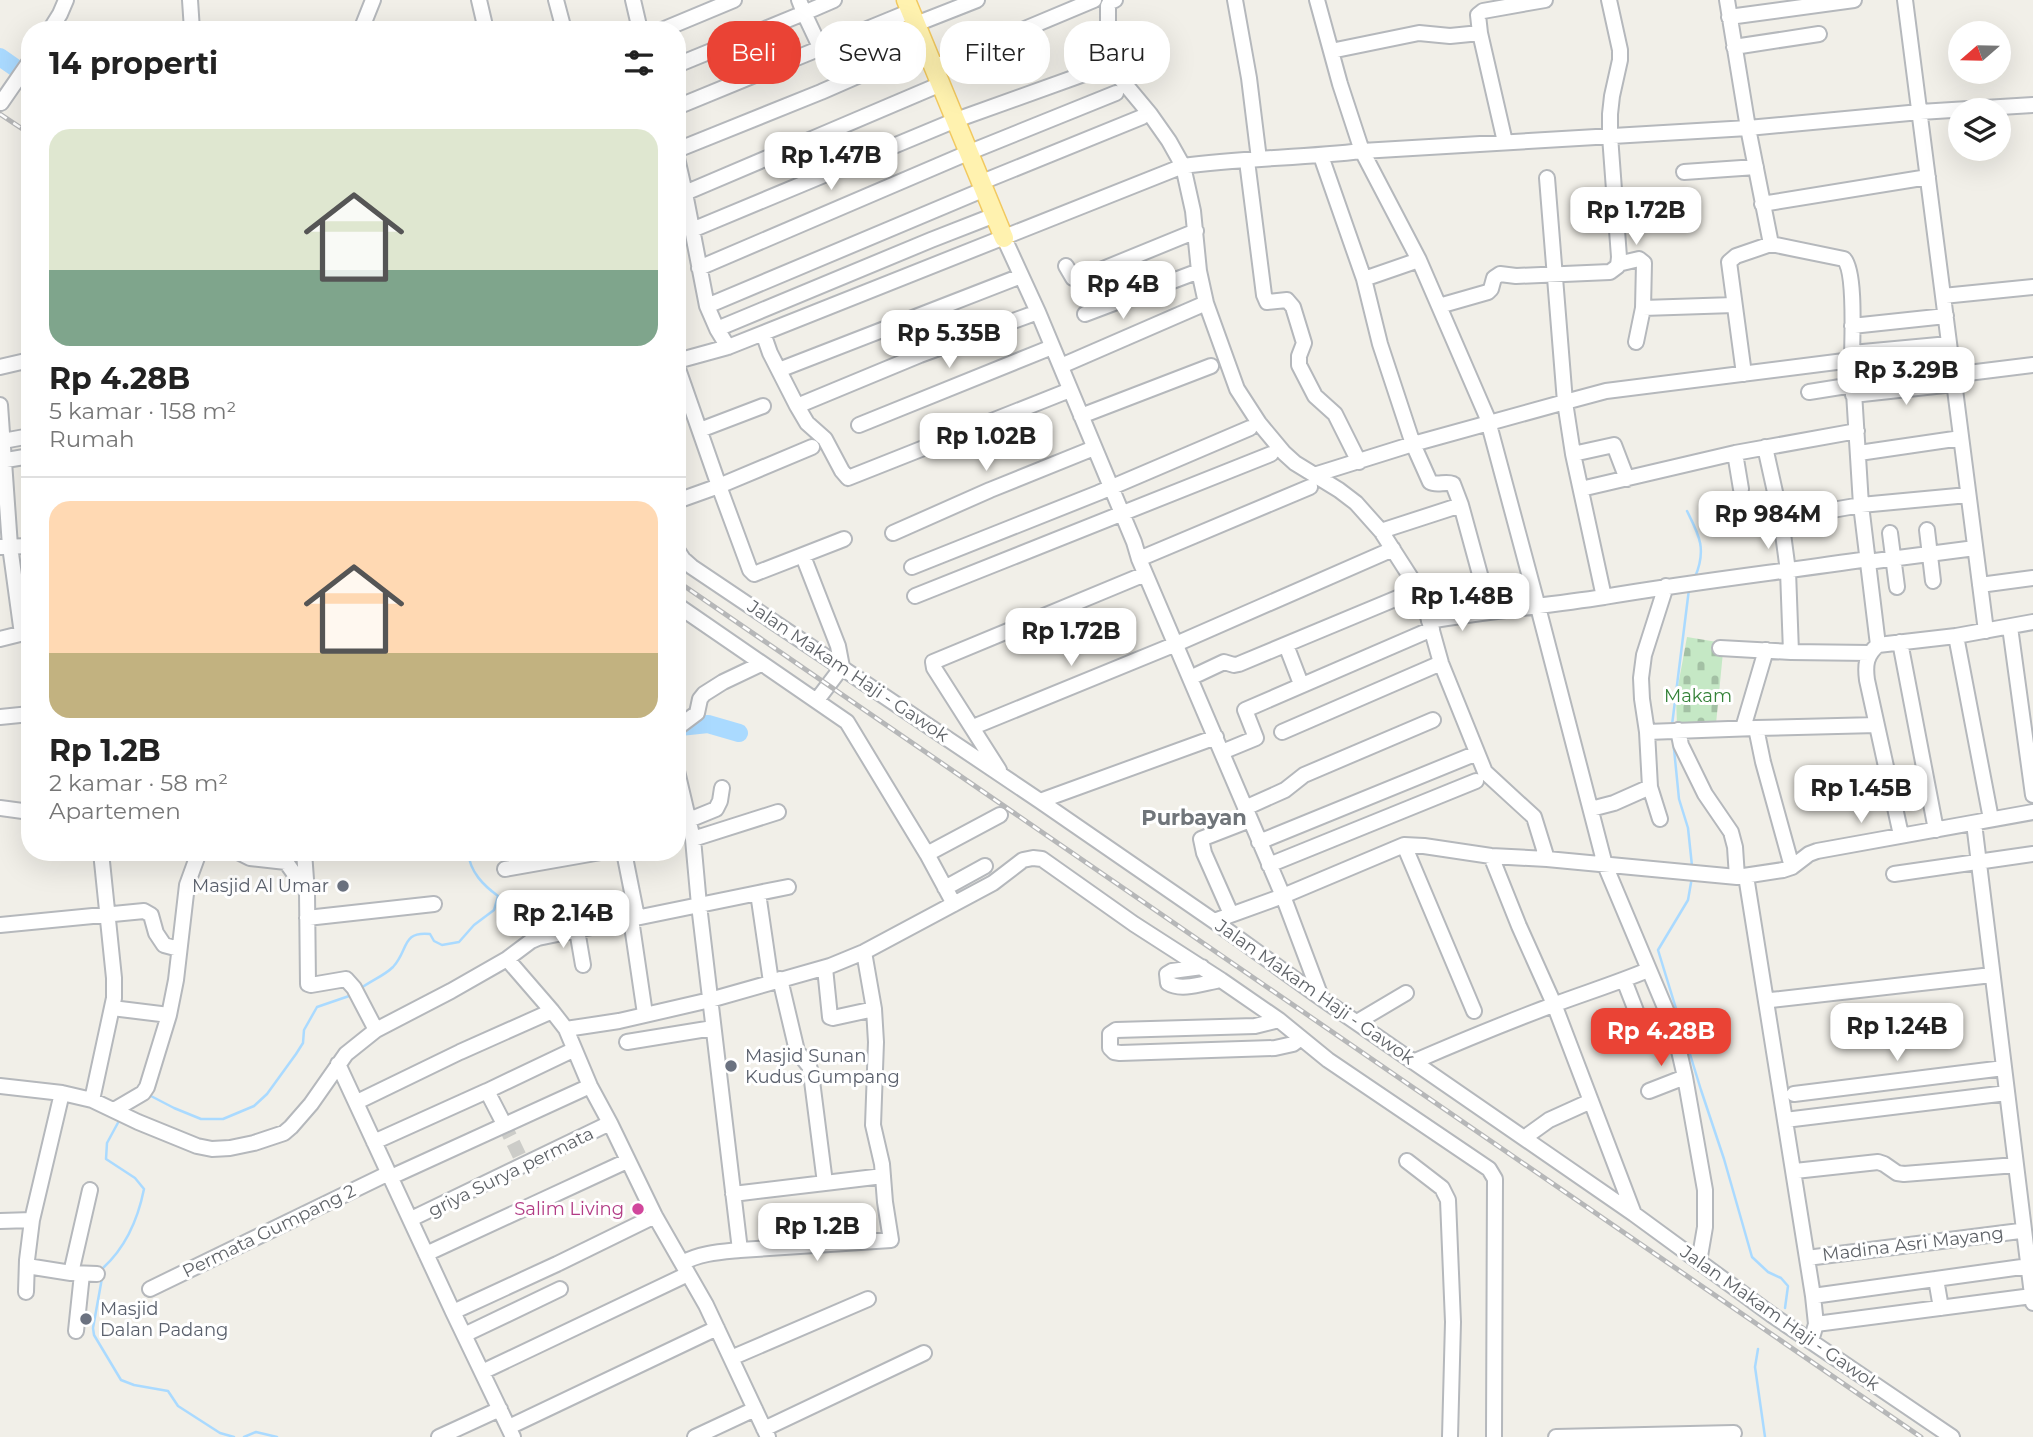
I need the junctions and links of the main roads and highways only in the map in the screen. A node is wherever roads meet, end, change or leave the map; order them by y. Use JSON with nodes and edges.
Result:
{"nodes":[{"id":1,"x":911,"y":11,"type":"edge"},
{"id":2,"x":1004,"y":238,"type":"road end"}],
"edges":[{"from":1,"to":2,"type":"main road"}]}
